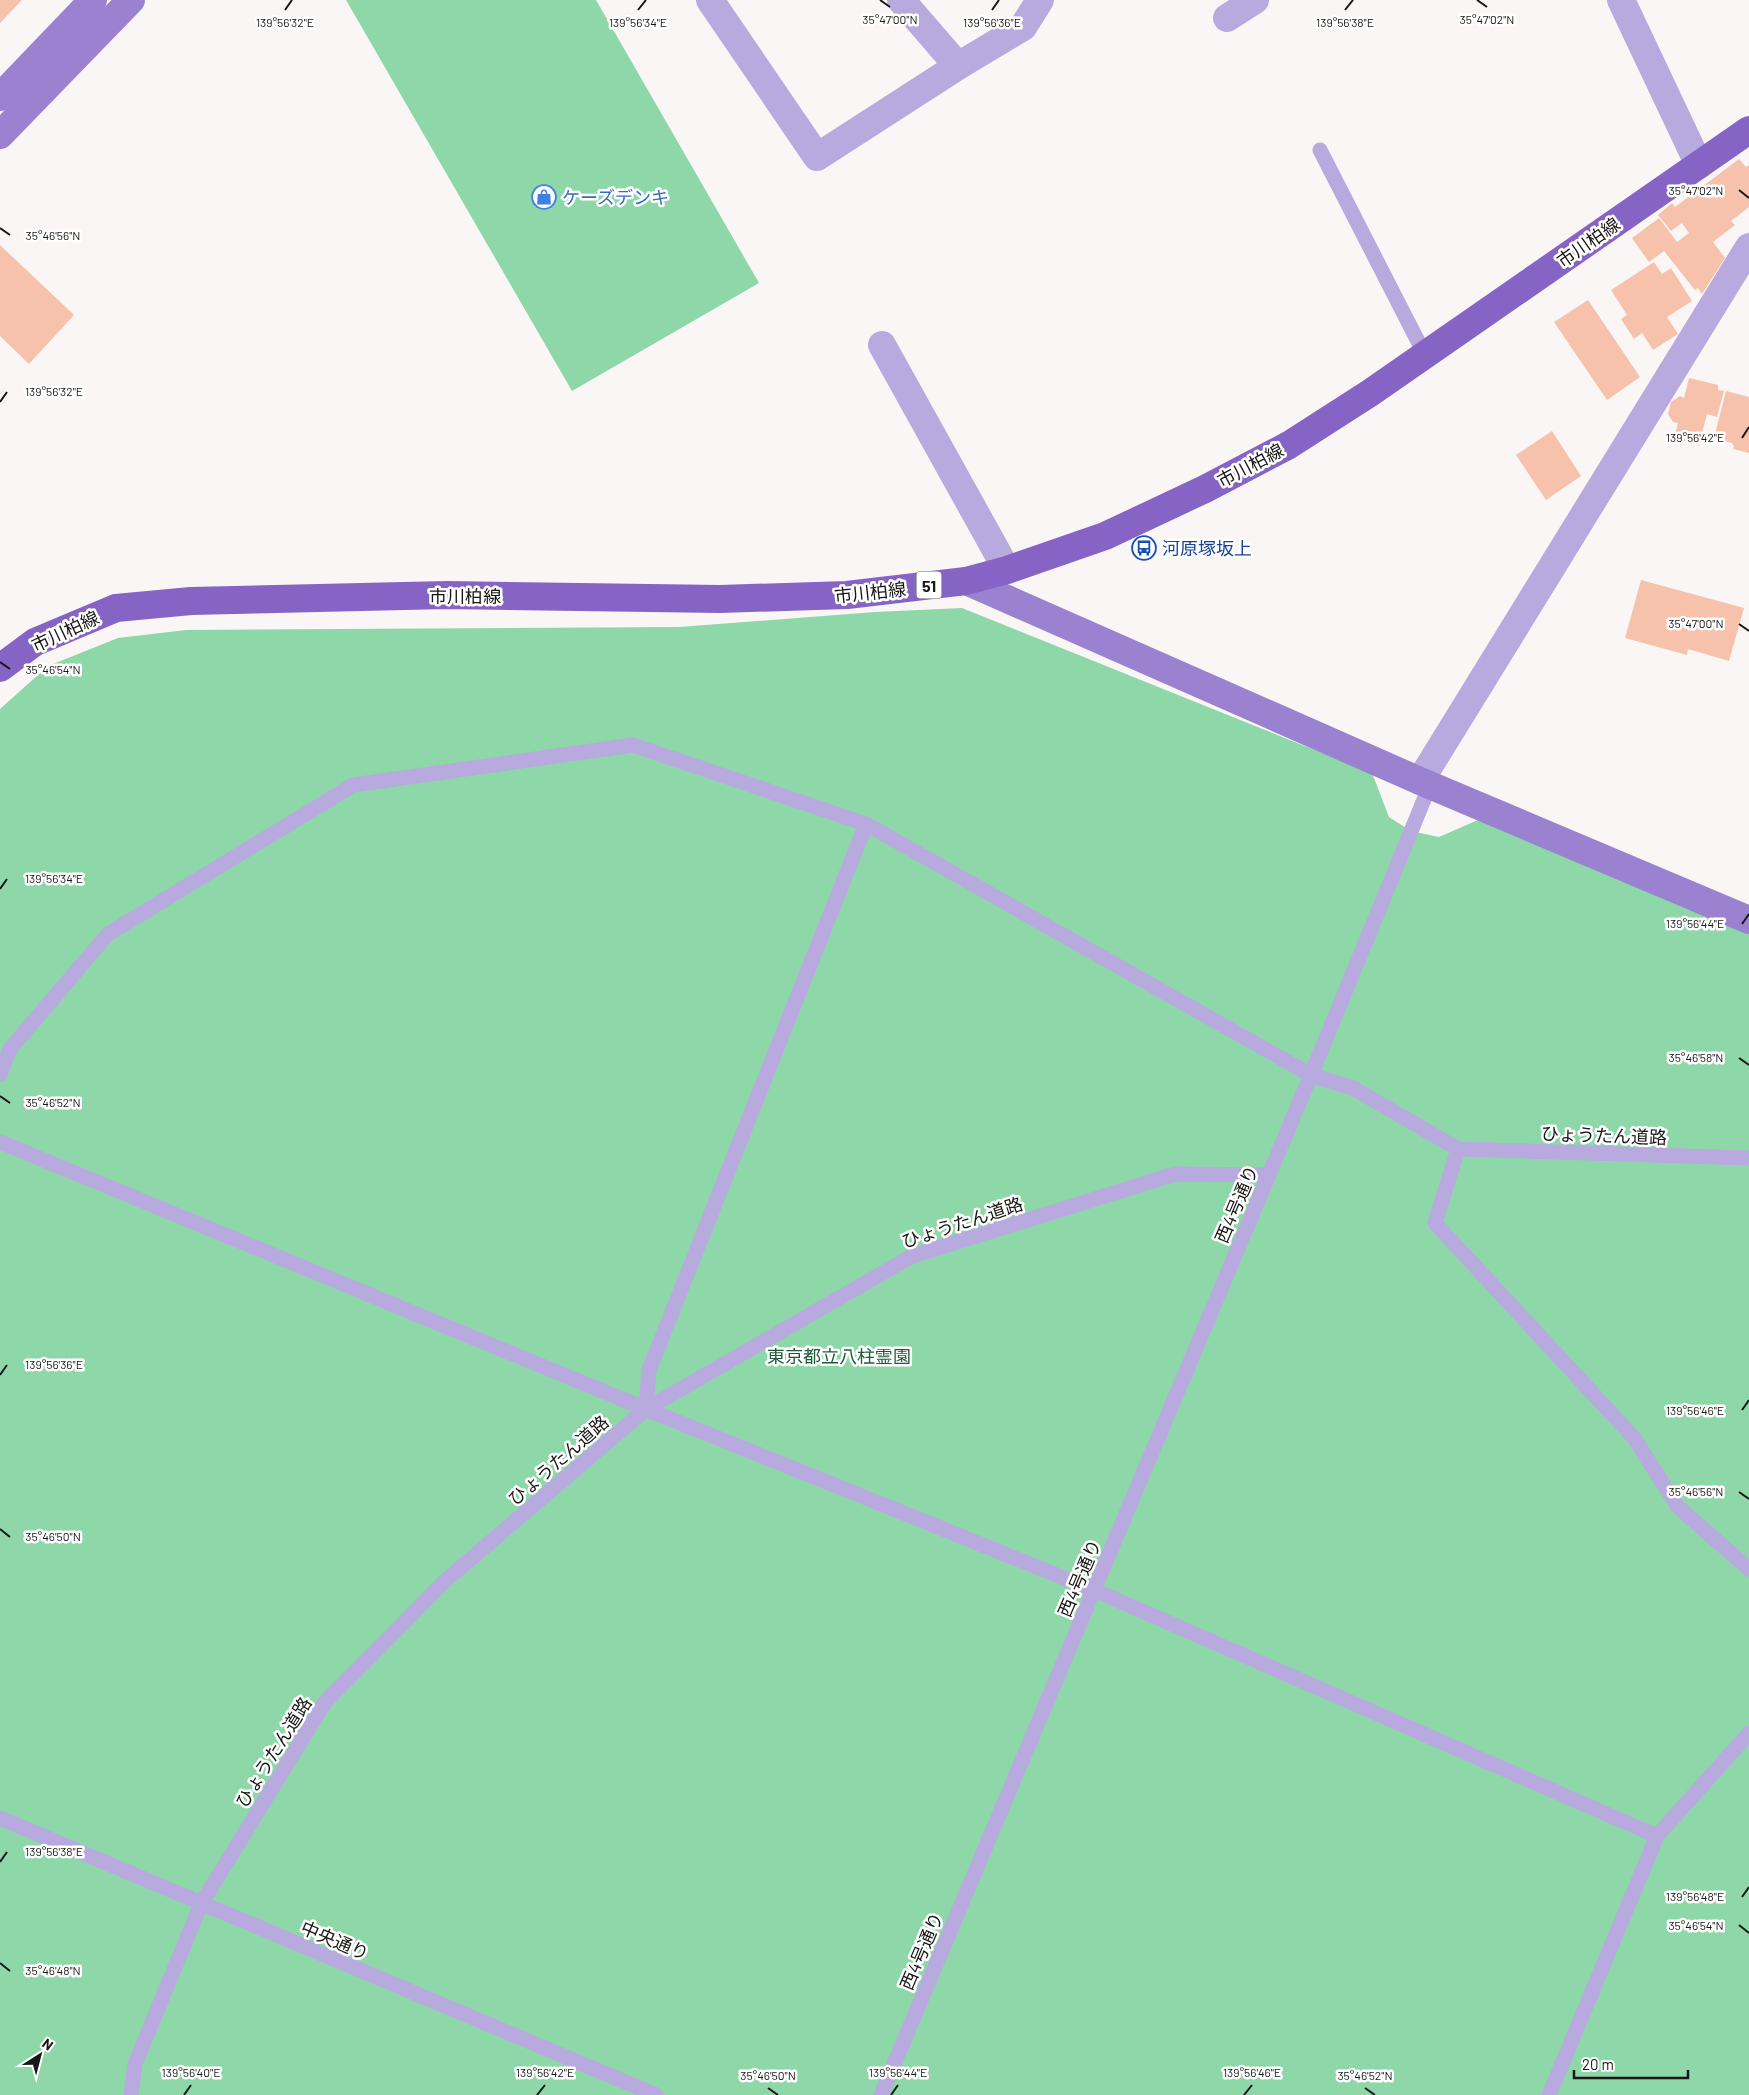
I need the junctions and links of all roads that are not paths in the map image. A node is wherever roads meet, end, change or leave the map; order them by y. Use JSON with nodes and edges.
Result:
{"nodes":[{"id":1,"x":93,"y":0,"type":"edge"},
{"id":2,"x":132,"y":0,"type":"edge"},
{"id":3,"x":710,"y":0,"type":"edge"},
{"id":4,"x":902,"y":0,"type":"edge"},
{"id":5,"x":1040,"y":0,"type":"edge"},
{"id":6,"x":1255,"y":0,"type":"edge"},
{"id":7,"x":1621,"y":0,"type":"edge"},
{"id":8,"x":1227,"y":18,"type":"dead end"},
{"id":9,"x":958,"y":66,"type":"junction"},
{"id":10,"x":0,"y":97,"type":"edge"},
{"id":11,"x":1749,"y":130,"type":"edge"},
{"id":12,"x":0,"y":135,"type":"edge"},
{"id":13,"x":1320,"y":150,"type":"dead end"},
{"id":14,"x":1700,"y":165,"type":"junction"},
{"id":15,"x":1749,"y":247,"type":"edge"},
{"id":16,"x":882,"y":345,"type":"dead end"},
{"id":17,"x":1425,"y":355,"type":"junction"},
{"id":18,"x":1007,"y":570,"type":"junction"},
{"id":19,"x":966,"y":581,"type":"junction"},
{"id":20,"x":0,"y":668,"type":"edge"},
{"id":21,"x":1425,"y":783,"type":"junction"},
{"id":22,"x":866,"y":824,"type":"junction"},
{"id":23,"x":1749,"y":920,"type":"edge"},
{"id":24,"x":0,"y":1074,"type":"edge"},
{"id":25,"x":1311,"y":1075,"type":"junction"},
{"id":26,"x":0,"y":1142,"type":"edge"},
{"id":27,"x":1458,"y":1149,"type":"junction"},
{"id":28,"x":1749,"y":1158,"type":"edge"},
{"id":29,"x":1269,"y":1175,"type":"junction"},
{"id":30,"x":646,"y":1409,"type":"junction"},
{"id":31,"x":1749,"y":1569,"type":"edge"},
{"id":32,"x":1094,"y":1590,"type":"junction"},
{"id":33,"x":1749,"y":1733,"type":"edge"},
{"id":34,"x":0,"y":1818,"type":"edge"},
{"id":35,"x":1657,"y":1836,"type":"junction"},
{"id":36,"x":201,"y":1904,"type":"junction"},
{"id":37,"x":131,"y":2095,"type":"edge"},
{"id":38,"x":656,"y":2095,"type":"edge"},
{"id":39,"x":881,"y":2095,"type":"edge"},
{"id":40,"x":1549,"y":2095,"type":"edge"}],
"edges":[{"from":1,"to":10,"type":"street"},
{"from":2,"to":12,"type":"street"},
{"from":3,"to":9,"type":"street"},
{"from":4,"to":9,"type":"street"},
{"from":5,"to":9,"type":"street"},
{"from":6,"to":8,"type":"street"},
{"from":7,"to":14,"type":"street"},
{"from":11,"to":14,"type":"main road","name":"市川柏線","number":"51"},
{"from":13,"to":17,"type":"lane"},
{"from":14,"to":17,"type":"main road","name":"市川柏線","number":"51"},
{"from":15,"to":21,"type":"street"},
{"from":16,"to":18,"type":"street"},
{"from":17,"to":18,"type":"main road","name":"市川柏線","number":"51"},
{"from":18,"to":19,"type":"main road","name":"市川柏線","number":"51"},
{"from":19,"to":20,"type":"main road","name":"市川柏線","number":"51"},
{"from":19,"to":21,"type":"street"},
{"from":21,"to":23,"type":"street"},
{"from":21,"to":25,"type":"lane","name":"西4号通り"},
{"from":22,"to":24,"type":"lane"},
{"from":22,"to":25,"type":"lane"},
{"from":22,"to":30,"type":"lane"},
{"from":25,"to":27,"type":"lane"},
{"from":25,"to":29,"type":"lane","name":"西4号通り"},
{"from":26,"to":30,"type":"lane"},
{"from":27,"to":28,"type":"lane","name":"ひょうたん道路"},
{"from":27,"to":31,"type":"lane"},
{"from":29,"to":30,"type":"lane","name":"ひょうたん道路"},
{"from":29,"to":32,"type":"lane","name":"西4号通り"},
{"from":30,"to":32,"type":"lane"},
{"from":30,"to":36,"type":"lane","name":"ひょうたん道路"},
{"from":32,"to":35,"type":"lane"},
{"from":32,"to":39,"type":"lane","name":"西4号通り"},
{"from":33,"to":35,"type":"lane"},
{"from":34,"to":36,"type":"lane","name":"中央通り"},
{"from":35,"to":40,"type":"lane"},
{"from":36,"to":37,"type":"lane","name":"ひょうたん道路"},
{"from":36,"to":38,"type":"lane","name":"中央通り"}]}
